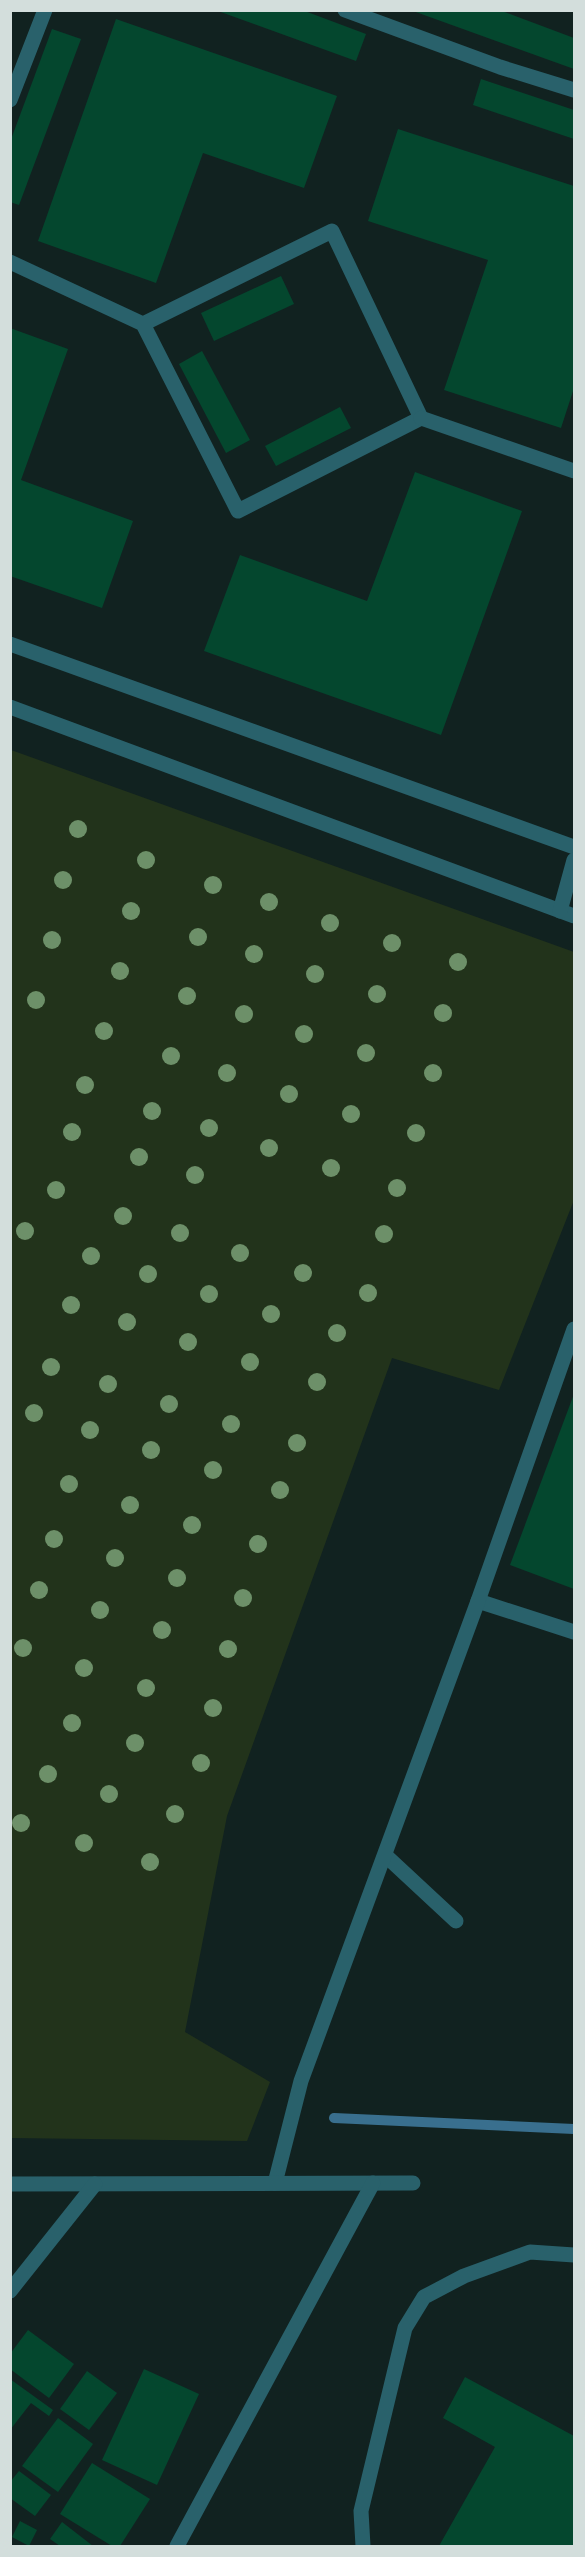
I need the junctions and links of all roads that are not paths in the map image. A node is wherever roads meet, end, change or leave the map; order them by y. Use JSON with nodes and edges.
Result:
{"nodes":[{"id":1,"x":45,"y":10,"type":"edge"},
{"id":2,"x":345,"y":10,"type":"edge"},
{"id":3,"x":574,"y":90,"type":"edge"},
{"id":4,"x":10,"y":100,"type":"edge"},
{"id":5,"x":10,"y":262,"type":"edge"},
{"id":6,"x":143,"y":324,"type":"junction"},
{"id":7,"x":421,"y":418,"type":"junction"},
{"id":8,"x":574,"y":471,"type":"edge"},
{"id":9,"x":10,"y":644,"type":"edge"},
{"id":10,"x":10,"y":707,"type":"edge"},
{"id":11,"x":574,"y":847,"type":"edge"},
{"id":12,"x":574,"y":860,"type":"edge"},
{"id":13,"x":567,"y":914,"type":"edge"},
{"id":14,"x":574,"y":1329,"type":"edge"},
{"id":15,"x":478,"y":1601,"type":"junction"},
{"id":16,"x":574,"y":1632,"type":"edge"},
{"id":17,"x":385,"y":1855,"type":"junction"},
{"id":18,"x":456,"y":1921,"type":"dead end"},
{"id":19,"x":275,"y":2183,"type":"junction"},
{"id":20,"x":373,"y":2183,"type":"junction"},
{"id":21,"x":413,"y":2183,"type":"dead end"},
{"id":22,"x":10,"y":2184,"type":"edge"},
{"id":23,"x":95,"y":2184,"type":"junction"},
{"id":24,"x":574,"y":2255,"type":"edge"},
{"id":25,"x":10,"y":2290,"type":"edge"},
{"id":26,"x":177,"y":2547,"type":"edge"},
{"id":27,"x":363,"y":2547,"type":"edge"}],
"edges":[{"from":1,"to":4,"type":"street"},
{"from":2,"to":3,"type":"street"},
{"from":5,"to":6,"type":"street"},
{"from":6,"to":7,"type":"street"},
{"from":6,"to":7,"type":"street"},
{"from":7,"to":8,"type":"street"},
{"from":9,"to":11,"type":"street"},
{"from":10,"to":13,"type":"street"},
{"from":12,"to":13,"type":"street"},
{"from":14,"to":15,"type":"street"},
{"from":15,"to":16,"type":"street"},
{"from":15,"to":17,"type":"street"},
{"from":17,"to":18,"type":"street"},
{"from":17,"to":19,"type":"street"},
{"from":19,"to":20,"type":"street"},
{"from":19,"to":23,"type":"street"},
{"from":20,"to":21,"type":"street"},
{"from":20,"to":26,"type":"street"},
{"from":22,"to":23,"type":"street"},
{"from":23,"to":25,"type":"street"},
{"from":24,"to":27,"type":"street"}]}
